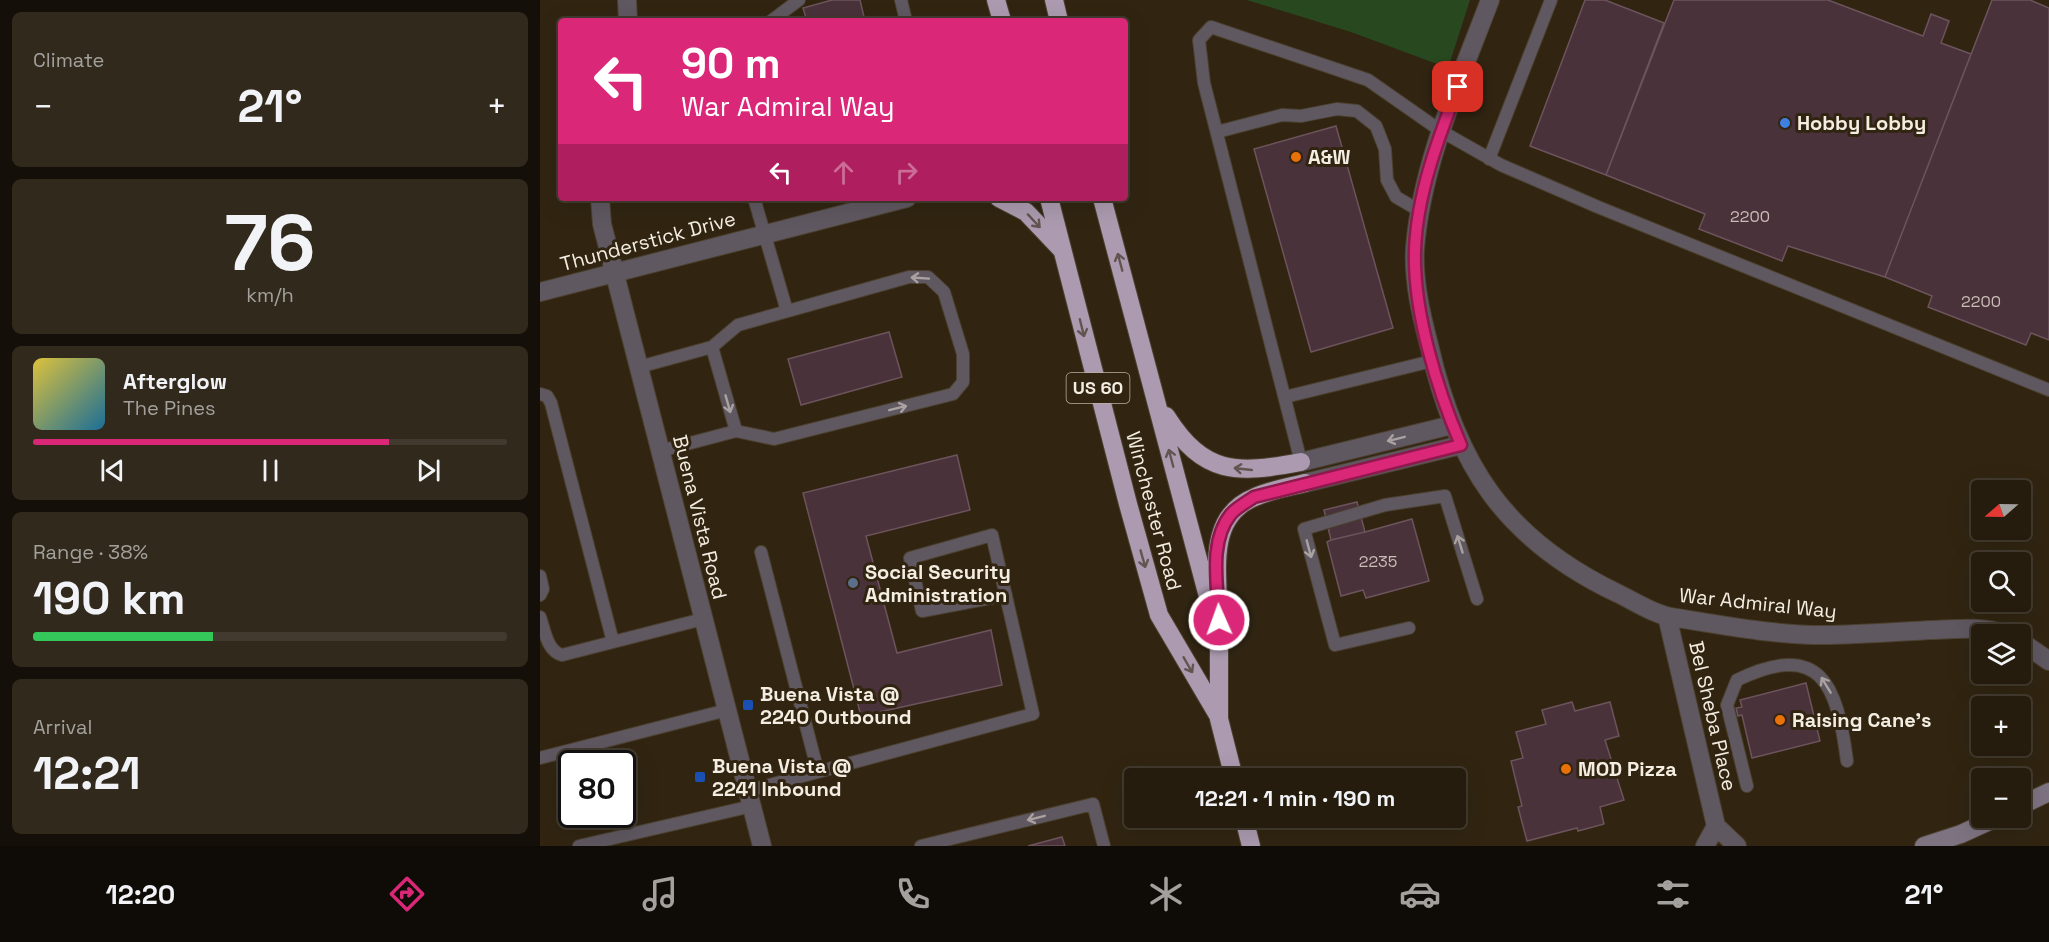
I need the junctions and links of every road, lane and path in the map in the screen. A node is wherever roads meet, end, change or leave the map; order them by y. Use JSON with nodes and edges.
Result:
{"nodes":[{"id":1,"x":799,"y":0,"type":"edge"},
{"id":2,"x":901,"y":0,"type":"edge"},
{"id":3,"x":996,"y":0,"type":"edge"},
{"id":4,"x":1054,"y":0,"type":"edge"},
{"id":5,"x":1490,"y":0,"type":"edge"},
{"id":6,"x":1551,"y":0,"type":"edge"},
{"id":7,"x":775,"y":18,"type":"edge"},
{"id":8,"x":905,"y":18,"type":"edge"},
{"id":9,"x":1001,"y":18,"type":"edge"},
{"id":10,"x":1058,"y":18,"type":"edge"},
{"id":11,"x":1441,"y":131,"type":"junction"},
{"id":12,"x":1217,"y":132,"type":"junction"},
{"id":13,"x":1489,"y":159,"type":"junction"},
{"id":14,"x":600,"y":201,"type":"edge"},
{"id":15,"x":755,"y":201,"type":"edge"},
{"id":16,"x":895,"y":201,"type":"edge"},
{"id":17,"x":1005,"y":201,"type":"edge"},
{"id":18,"x":1050,"y":201,"type":"edge"},
{"id":19,"x":1103,"y":201,"type":"edge"},
{"id":20,"x":1420,"y":211,"type":"junction"},
{"id":21,"x":765,"y":233,"type":"junction"},
{"id":22,"x":1063,"y":252,"type":"junction"},
{"id":23,"x":614,"y":273,"type":"junction"},
{"id":24,"x":540,"y":292,"type":"edge"},
{"id":25,"x":787,"y":311,"type":"junction"},
{"id":26,"x":712,"y":347,"type":"junction"},
{"id":27,"x":1432,"y":362,"type":"junction"},
{"id":28,"x":639,"y":367,"type":"junction"},
{"id":29,"x":2049,"y":390,"type":"edge"},
{"id":30,"x":540,"y":394,"type":"edge"},
{"id":31,"x":1286,"y":397,"type":"junction"},
{"id":32,"x":1155,"y":400,"type":"junction"},
{"id":33,"x":1452,"y":425,"type":"junction"},
{"id":34,"x":736,"y":431,"type":"junction"},
{"id":35,"x":1461,"y":445,"type":"junction"},
{"id":36,"x":660,"y":451,"type":"junction"},
{"id":37,"x":1301,"y":462,"type":"junction"},
{"id":38,"x":1305,"y":483,"type":"joint"},
{"id":39,"x":760,"y":552,"type":"dead end"},
{"id":40,"x":540,"y":576,"type":"edge"},
{"id":41,"x":540,"y":595,"type":"edge"},
{"id":42,"x":1006,"y":595,"type":"junction"},
{"id":43,"x":1477,"y":599,"type":"dead end"},
{"id":44,"x":1667,"y":616,"type":"junction"},
{"id":45,"x":540,"y":617,"type":"edge"},
{"id":46,"x":704,"y":619,"type":"junction"},
{"id":47,"x":1409,"y":628,"type":"dead end"},
{"id":48,"x":1971,"y":628,"type":"edge"},
{"id":49,"x":1219,"y":638,"type":"junction"},
{"id":50,"x":613,"y":642,"type":"junction"},
{"id":51,"x":2031,"y":648,"type":"edge"},
{"id":52,"x":2049,"y":661,"type":"edge"},
{"id":53,"x":727,"y":710,"type":"junction"},
{"id":54,"x":1219,"y":719,"type":"junction"},
{"id":55,"x":540,"y":758,"type":"edge"},
{"id":56,"x":1847,"y":761,"type":"dead end"},
{"id":57,"x":1231,"y":768,"type":"edge"},
{"id":58,"x":819,"y":772,"type":"junction"},
{"id":59,"x":1747,"y":786,"type":"dead end"},
{"id":60,"x":2049,"y":792,"type":"edge"},
{"id":61,"x":750,"y":799,"type":"junction"},
{"id":62,"x":2031,"y":801,"type":"edge"},
{"id":63,"x":1716,"y":826,"type":"junction"},
{"id":64,"x":1246,"y":828,"type":"edge"},
{"id":65,"x":1974,"y":828,"type":"edge"},
{"id":66,"x":579,"y":846,"type":"edge"},
{"id":67,"x":762,"y":846,"type":"edge"},
{"id":68,"x":921,"y":846,"type":"edge"},
{"id":69,"x":1104,"y":846,"type":"edge"},
{"id":70,"x":1251,"y":846,"type":"edge"},
{"id":71,"x":1705,"y":846,"type":"edge"},
{"id":72,"x":1737,"y":846,"type":"edge"},
{"id":73,"x":1924,"y":846,"type":"edge"}],
"edges":[{"from":1,"to":7,"type":"lane"},
{"from":2,"to":8,"type":"lane"},
{"from":3,"to":9,"type":"highway"},
{"from":4,"to":10,"type":"highway"},
{"from":5,"to":11,"type":"street","name":"War Admiral Way"},
{"from":6,"to":13,"type":"lane"},
{"from":11,"to":12,"type":"lane"},
{"from":11,"to":13,"type":"lane"},
{"from":11,"to":20,"type":"street","name":"War Admiral Way"},
{"from":12,"to":20,"type":"lane"},
{"from":12,"to":31,"type":"lane"},
{"from":13,"to":29,"type":"lane"},
{"from":14,"to":23,"type":"street","name":"Buena Vista Road"},
{"from":15,"to":21,"type":"lane"},
{"from":16,"to":21,"type":"street","name":"Thunderstick Drive"},
{"from":17,"to":22,"type":"highway","one_way":true},
{"from":18,"to":22,"type":"highway","name":"Winchester Road","number":"US 60"},
{"from":32,"to":19,"type":"highway","name":"Winchester Road","number":"US 60","one_way":true},
{"from":20,"to":27,"type":"street","name":"War Admiral Way"},
{"from":21,"to":23,"type":"street","name":"Thunderstick Drive"},
{"from":21,"to":25,"type":"lane"},
{"from":22,"to":54,"type":"highway","name":"Winchester Road","number":"US 60","one_way":true},
{"from":23,"to":24,"type":"street","name":"Thunderstick Drive"},
{"from":23,"to":28,"type":"street","name":"Buena Vista Road"},
{"from":25,"to":26,"type":"lane"},
{"from":34,"to":25,"type":"lane","one_way":true},
{"from":26,"to":28,"type":"lane"},
{"from":26,"to":34,"type":"lane","one_way":true},
{"from":27,"to":31,"type":"lane"},
{"from":27,"to":33,"type":"street","name":"War Admiral Way"},
{"from":28,"to":36,"type":"street","name":"Buena Vista Road"},
{"from":30,"to":50,"type":"lane"},
{"from":31,"to":37,"type":"lane"},
{"from":37,"to":32,"type":"highway","one_way":true},
{"from":49,"to":32,"type":"highway","name":"Winchester Road","number":"US 60","one_way":true},
{"from":33,"to":35,"type":"street","name":"War Admiral Way"},
{"from":33,"to":37,"type":"street","one_way":true},
{"from":34,"to":36,"type":"lane"},
{"from":35,"to":38,"type":"street"},
{"from":35,"to":44,"type":"street","name":"War Admiral Way"},
{"from":36,"to":46,"type":"street","name":"Buena Vista Road"},
{"from":38,"to":49,"type":"highway"},
{"from":39,"to":58,"type":"lane"},
{"from":40,"to":41,"type":"lane"},
{"from":42,"to":42,"type":"lane"},
{"from":42,"to":58,"type":"lane"},
{"from":43,"to":47,"type":"lane","one_way":true},
{"from":44,"to":48,"type":"street","name":"War Admiral Way"},
{"from":44,"to":63,"type":"street","name":"Bel Sheba Place"},
{"from":45,"to":50,"type":"lane"},
{"from":46,"to":50,"type":"lane"},
{"from":46,"to":53,"type":"street","name":"Buena Vista Road"},
{"from":49,"to":54,"type":"highway","name":"Winchester Road","number":"US 60"},
{"from":51,"to":52,"type":"street"},
{"from":53,"to":55,"type":"lane"},
{"from":53,"to":61,"type":"street","name":"Buena Vista Road"},
{"from":54,"to":57,"type":"highway","name":"Winchester Road","number":"US 60"},
{"from":56,"to":59,"type":"lane","one_way":true},
{"from":58,"to":61,"type":"lane"},
{"from":60,"to":62,"type":"main road"},
{"from":61,"to":66,"type":"lane"},
{"from":61,"to":67,"type":"street","name":"Buena Vista Road"},
{"from":63,"to":71,"type":"street"},
{"from":63,"to":72,"type":"street"},
{"from":64,"to":70,"type":"highway"},
{"from":65,"to":73,"type":"main road"},
{"from":69,"to":68,"type":"lane","one_way":true}]}
